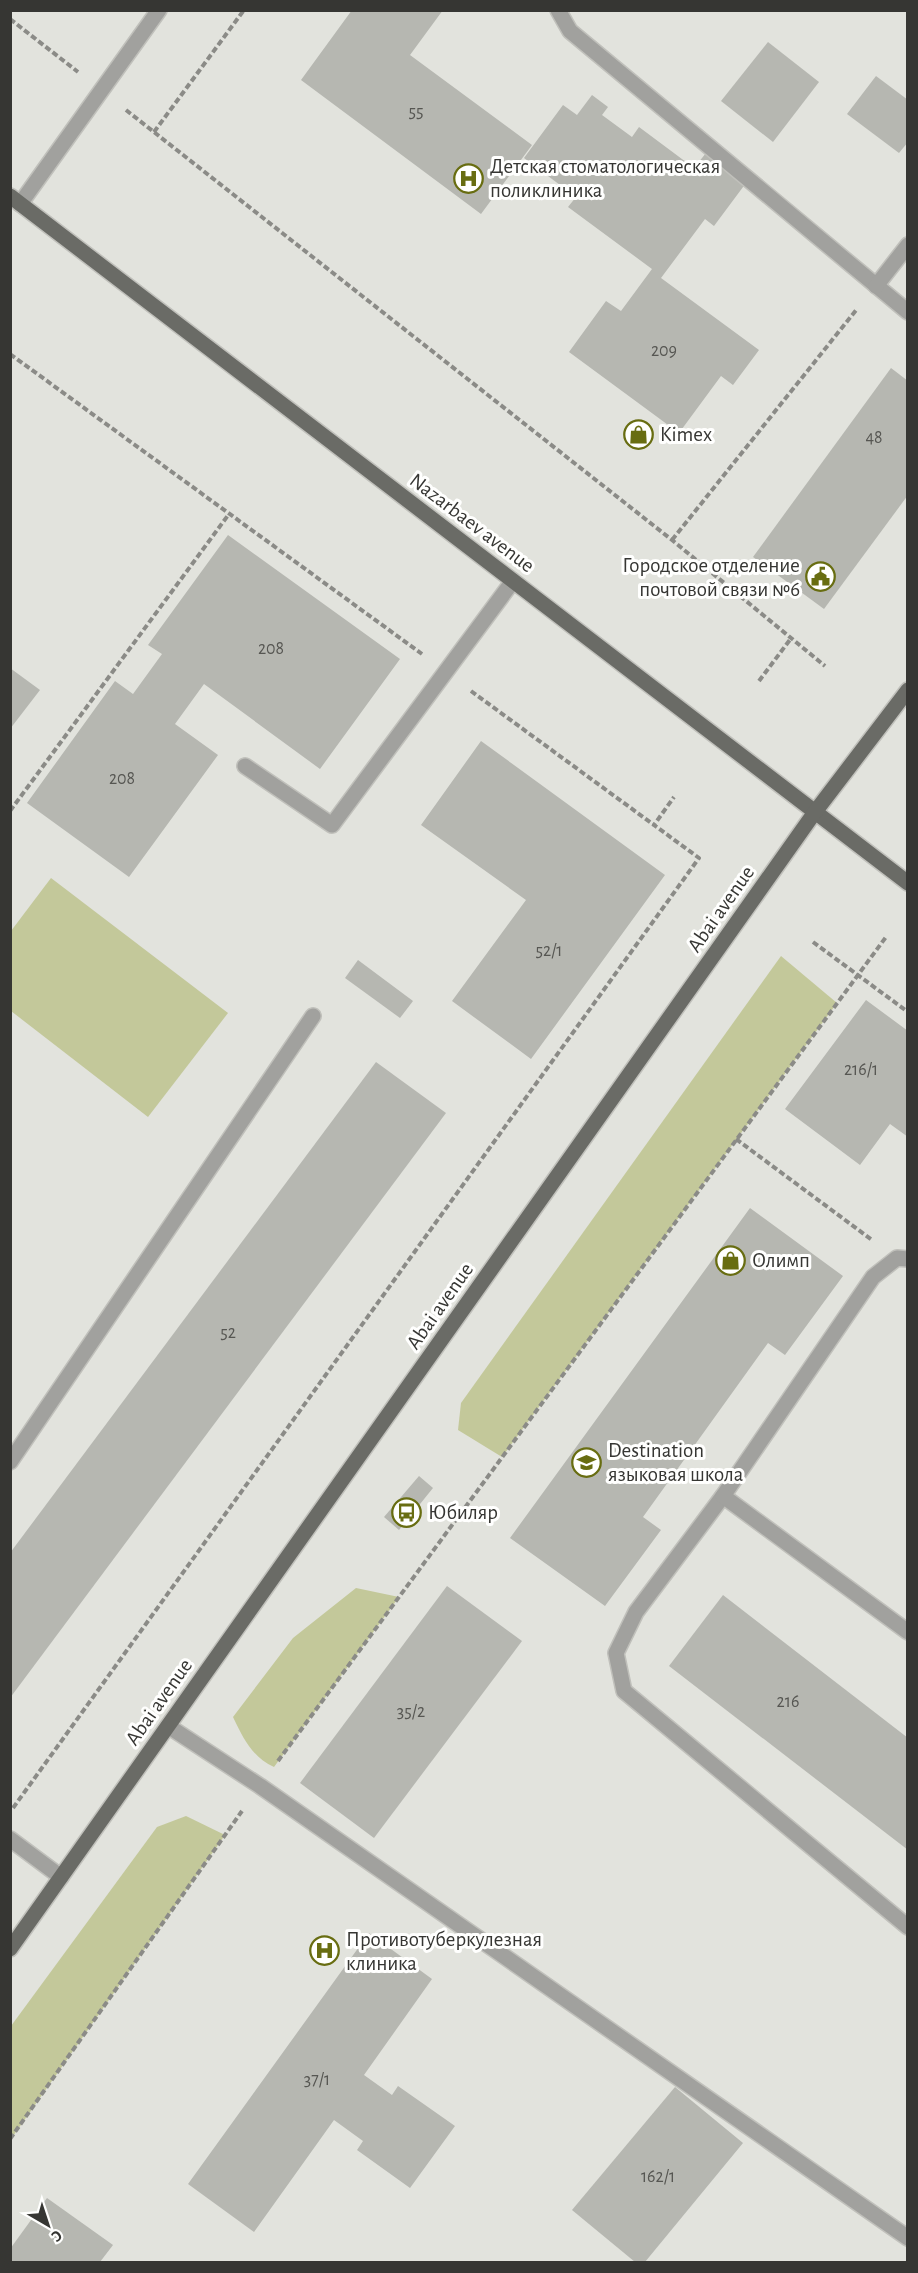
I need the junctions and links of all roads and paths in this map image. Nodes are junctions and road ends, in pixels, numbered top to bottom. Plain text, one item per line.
1 (159, 10) edge
2 (244, 10) edge
3 (558, 10) edge
4 (10, 19) edge
5 (101, 90) junction
6 (154, 132) junction
7 (15, 200) edge
8 (908, 245) edge
9 (876, 286) junction
10 (908, 312) edge
11 (10, 354) edge
12 (229, 514) junction
13 (672, 540) junction
14 (513, 581) junction
15 (792, 638) junction
16 (825, 666) dead end
17 (446, 672) junction
18 (759, 681) dead end
19 (908, 690) edge
20 (245, 766) dead end
21 (674, 796) dead end
22 (10, 811) edge
23 (815, 812) junction
24 (654, 825) junction
25 (908, 883) edge
26 (886, 936) dead end
27 (813, 942) dead end
28 (858, 975) junction
29 (908, 1012) edge
30 (313, 1016) dead end
31 (736, 1139) junction
32 (902, 1259) edge
33 (10, 1462) edge
34 (723, 1496) junction
35 (908, 1632) edge
36 (168, 1726) junction
37 (260, 1786) junction
38 (10, 1811) edge
39 (10, 1839) edge
40 (61, 1877) junction
41 (908, 1927) edge
42 (10, 1949) edge
43 (10, 2139) edge
44 (908, 2238) edge

1 - 5 street
2 - 6 path
3 - 9 street
4 - 5 path
5 - 6 path
5 - 7 street
6 - 13 path
7 - 14 main road, Nazarbaev avenue
8 - 9 street
9 - 10 street
9 - 13 path
11 - 12 path
12 - 17 path
12 - 22 path
13 - 15 path
14 - 17 street
14 - 23 main road, Nazarbaev avenue
15 - 16 path
15 - 18 path
17 - 20 street
17 - 24 path
19 - 23 main road, Abai avenue
21 - 24 path
23 - 25 main road, Nazarbaev avenue
23 - 36 main road, Abai avenue
24 - 38 path
26 - 28 path
27 - 28 path
28 - 29 path
28 - 31 path
30 - 33 street
31 - 32 path
31 - 37 path
32 - 34 street
34 - 35 street
34 - 41 street
36 - 37 street
36 - 40 main road, Abai avenue
37 - 43 path
37 - 44 street
39 - 40 street
40 - 42 main road, Abai avenue

